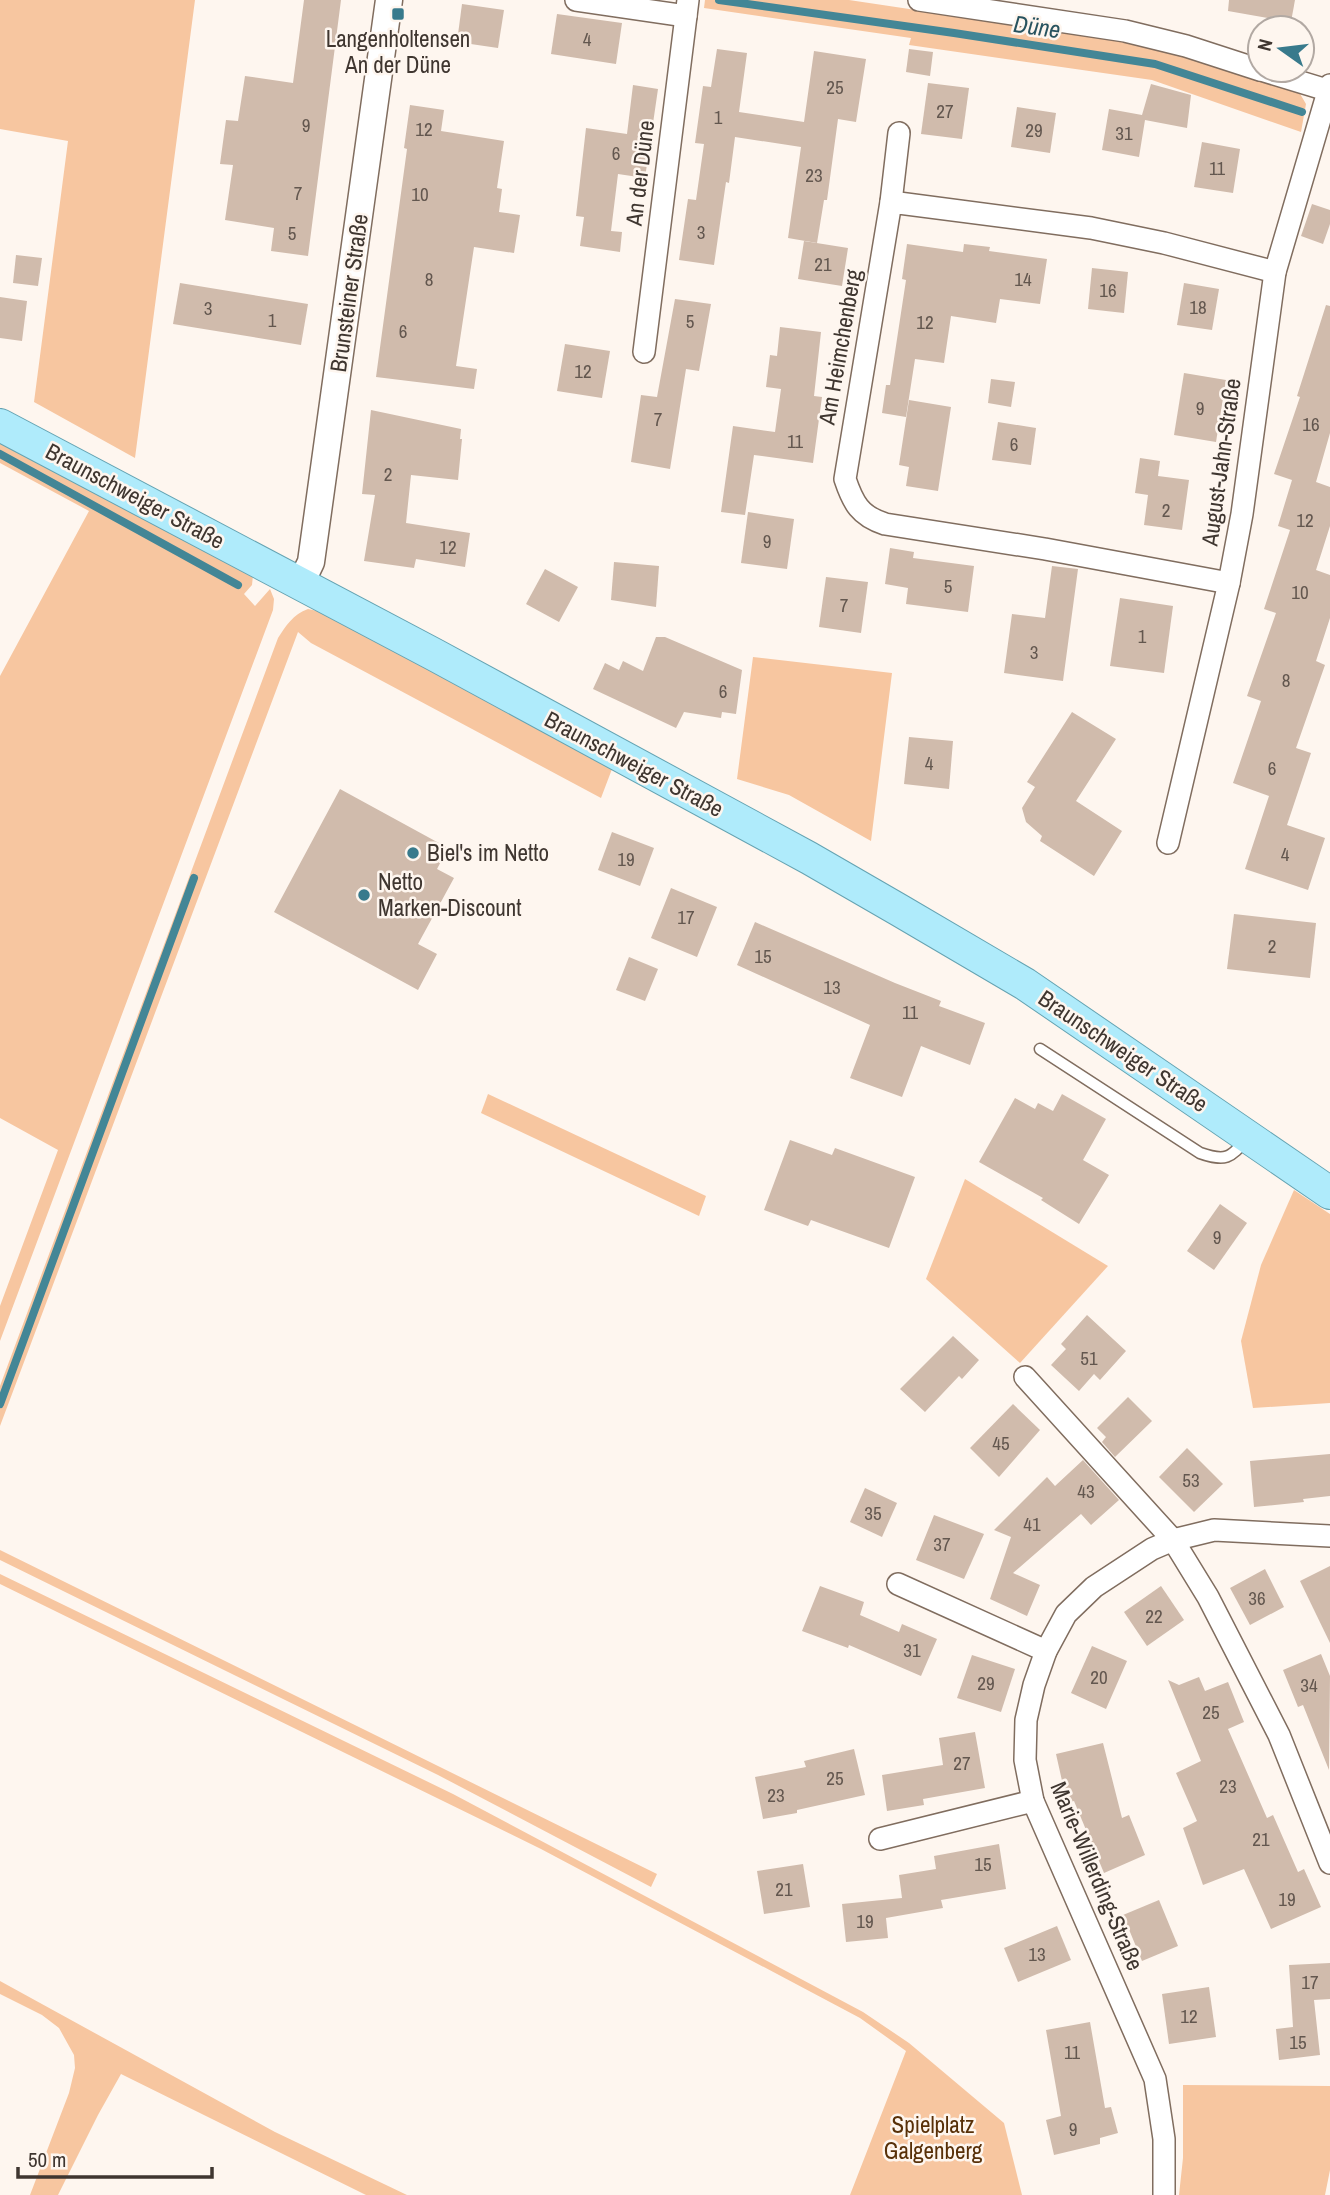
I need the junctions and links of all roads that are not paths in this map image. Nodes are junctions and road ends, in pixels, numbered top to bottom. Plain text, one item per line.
1 (389, 0) edge
2 (576, 0) edge
3 (919, 0) edge
4 (687, 8) edge
5 (1246, 65) edge
6 (1311, 84) edge
7 (1329, 89) edge
8 (899, 133) dead end
9 (891, 202) junction
10 (1275, 272) junction
11 (644, 352) dead end
12 (0, 425) edge
13 (301, 583) junction
14 (1229, 583) junction
15 (1168, 843) dead end
16 (1040, 1049) dead end
17 (1249, 1137) junction
18 (1330, 1192) edge
19 (1025, 1377) dead end
20 (1330, 1536) edge
21 (1173, 1541) junction
22 (898, 1584) dead end
23 (1046, 1651) junction
24 (1033, 1801) junction
25 (880, 1839) dead end
26 (1330, 1863) edge
27 (1164, 2195) edge

1 - 13 street, Brunsteiner Straße
2 - 4 street
3 - 5 street
4 - 11 street, An der Düne
6 - 7 street
7 - 10 street, August-Jahn-Straße
8 - 9 street, Am Heimchenberg
9 - 10 street
9 - 14 street, Am Heimchenberg
10 - 14 street, August-Jahn-Straße
12 - 13 main road, Braunschweiger Straße
13 - 17 main road, Braunschweiger Straße
14 - 15 street, August-Jahn-Straße
16 - 17 lane, Braunschweiger Straße
17 - 18 main road, Braunschweiger Straße
19 - 21 street
20 - 21 street, Marie-Willerding-Straße
21 - 23 street, Marie-Willerding-Straße
21 - 26 street
22 - 23 street
23 - 24 street, Marie-Willerding-Straße
24 - 25 street
24 - 27 street, Marie-Willerding-Straße

